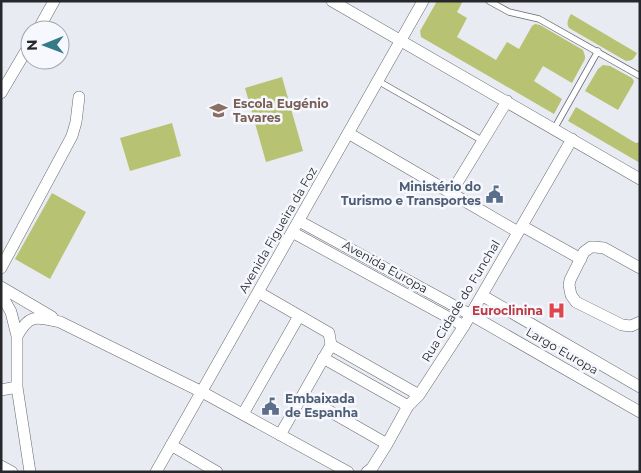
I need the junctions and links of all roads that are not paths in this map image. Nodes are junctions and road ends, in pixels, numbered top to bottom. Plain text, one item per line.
1 (54, 1) edge
2 (332, 1) edge
3 (423, 1) edge
4 (490, 1) edge
5 (44, 20) edge
6 (400, 40) junction
7 (598, 52) junction
8 (20, 61) edge
9 (640, 76) edge
10 (378, 82) junction
11 (1, 93) edge
12 (79, 97) dead end
13 (507, 101) junction
14 (554, 129) junction
15 (348, 133) junction
16 (572, 139) junction
17 (483, 141) junction
18 (640, 178) edge
19 (451, 194) junction
20 (299, 221) junction
21 (520, 229) junction
22 (292, 232) junction
23 (581, 259) junction
24 (1, 268) edge
25 (640, 268) edge
26 (1, 287) edge
27 (258, 292) junction
28 (1, 294) edge
29 (482, 296) junction
30 (471, 315) junction
31 (299, 316) junction
32 (60, 322) junction
33 (638, 324) edge
34 (464, 326) junction
35 (17, 336) junction
36 (331, 345) junction
37 (323, 358) junction
38 (640, 387) edge
39 (17, 388) junction
40 (1, 390) edge
41 (202, 392) junction
42 (418, 394) junction
43 (303, 396) junction
44 (408, 406) junction
45 (640, 412) edge
46 (243, 414) junction
47 (280, 435) junction
48 (387, 444) junction
49 (172, 445) junction
50 (1, 466) edge
51 (12, 472) edge
52 (30, 472) edge
53 (156, 472) edge
54 (217, 472) edge
55 (348, 472) edge
56 (367, 472) edge

1 - 5 street
2 - 6 street
3 - 6 street, Avenida Figueira da Foz
4 - 7 lane
6 - 10 street, Avenida Figueira da Foz
6 - 13 street
7 - 9 lane
7 - 14 lane
8 - 11 street
10 - 15 street, Avenida Figueira da Foz
10 - 17 lane
12 - 24 street
13 - 14 street
13 - 17 street
14 - 16 street
15 - 19 street
15 - 20 street, Avenida Figueira da Foz
16 - 18 street
16 - 21 street, Rua Cidade do Funchal
17 - 19 street
19 - 21 street
20 - 22 street, Avenida Figueira da Foz
20 - 30 street, Avenida Europa
21 - 23 street
21 - 29 street, Rua Cidade do Funchal
22 - 27 street, Avenida Figueira da Foz
22 - 34 street, Avenida Europa
23 - 25 street
23 - 33 street
26 - 32 street
27 - 31 street
27 - 41 street, Avenida Figueira da Foz
28 - 35 street
29 - 30 street, Rua Cidade do Funchal
29 - 38 street, Largo Europa
30 - 34 street, Rua Cidade do Funchal
30 - 45 street, Largo Europa
31 - 36 street
31 - 46 street
32 - 35 street
32 - 41 street
34 - 42 street, Rua Cidade do Funchal
35 - 39 street
36 - 37 street
36 - 42 street
37 - 43 street
37 - 44 street
39 - 40 street
39 - 52 street
41 - 46 street
41 - 49 street, Avenida Figueira da Foz
42 - 44 street, Rua Cidade do Funchal
43 - 47 street
43 - 48 street
44 - 48 street, Rua Cidade do Funchal
46 - 47 street
47 - 55 street
48 - 56 street, Rua Cidade do Funchal
49 - 53 street, Avenida Figueira da Foz
49 - 54 street
50 - 51 street

